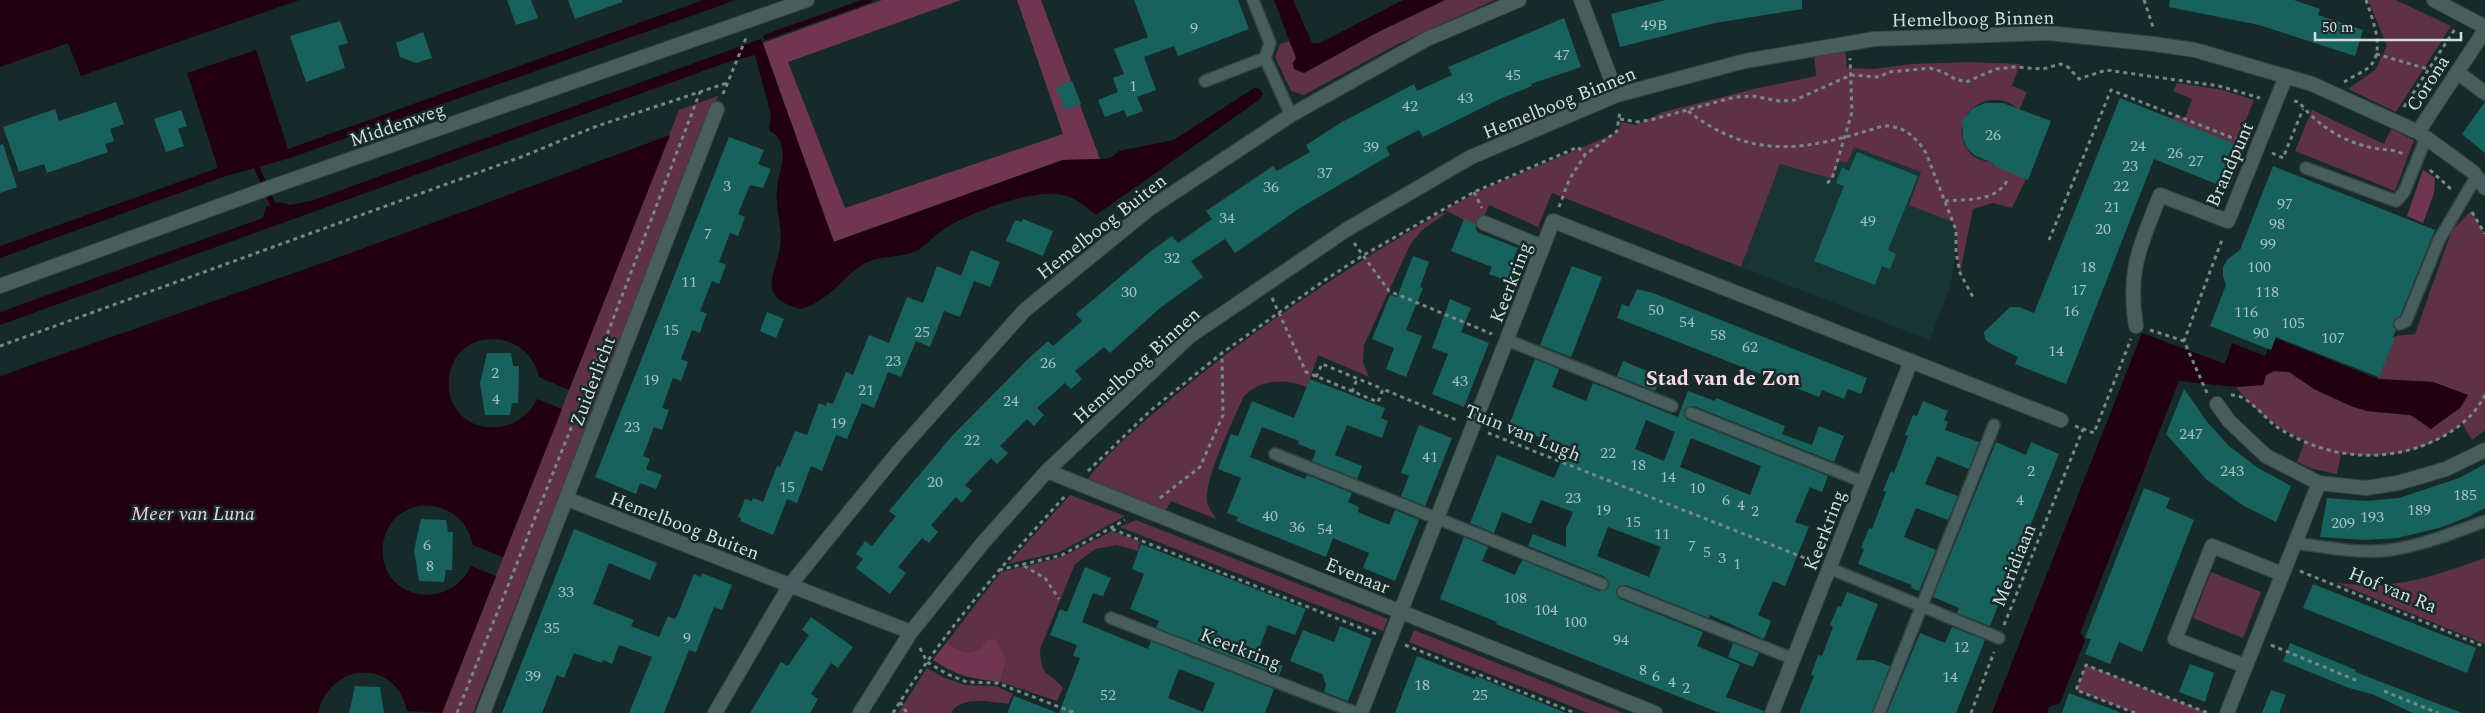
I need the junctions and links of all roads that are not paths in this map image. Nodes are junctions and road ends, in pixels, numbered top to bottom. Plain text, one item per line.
1 (807, 0) edge
2 (1253, 0) edge
3 (1519, 0) edge
4 (1581, 0) edge
5 (2434, 0) edge
6 (2485, 28) edge
7 (1266, 58) junction
8 (2457, 72) junction
9 (2286, 76) junction
10 (1205, 81) dead end
11 (2485, 93) edge
12 (1616, 95) junction
13 (717, 109) road end
14 (1291, 115) junction
15 (2422, 135) junction
16 (2306, 168) dead end
17 (2476, 177) junction
18 (2485, 188) edge
19 (1484, 224) dead end
20 (1543, 247) junction
21 (0, 286) edge
22 (2400, 324) dead end
23 (2136, 326) road end
24 (1507, 340) junction
25 (1911, 361) junction
26 (2217, 404) road end
27 (1672, 406) dead end
28 (1690, 413) dead end
29 (2061, 420) dead end
30 (1994, 425) dead end
31 (2485, 450) edge
32 (1275, 454) dead end
33 (1047, 471) junction
34 (1863, 482) junction
35 (2319, 483) junction
36 (567, 499) junction
37 (1437, 518) junction
38 (2485, 521) edge
39 (2295, 542) junction
40 (1829, 568) junction
41 (2284, 570) junction
42 (1602, 584) dead end
43 (790, 586) junction
44 (1623, 592) dead end
45 (1922, 605) junction
46 (1400, 612) junction
47 (1111, 618) dead end
48 (911, 632) junction
49 (1999, 638) road end
50 (1794, 659) junction
51 (2246, 666) junction
52 (483, 713) edge
53 (715, 713) edge
54 (860, 713) edge
55 (1357, 713) edge
56 (1361, 713) edge
57 (1655, 713) edge
58 (1772, 713) edge
59 (1879, 713) edge
60 (2227, 713) edge

1 - 21 street, Middenweg
2 - 7 lane
3 - 14 street, Hemelboog Buiten
4 - 12 street
5 - 6 street
6 - 8 street, Corona
7 - 10 lane
7 - 14 lane
8 - 11 street
8 - 15 street, Corona
9 - 12 street, Hemelboog Binnen
9 - 15 street, Hemelboog Binnen
9 - 23 street, Brandpunt
12 - 33 street, Hemelboog Binnen
13 - 36 street, Zuiderlicht
14 - 43 street, Hemelboog Buiten
15 - 16 lane
15 - 17 street, Hemelboog Binnen
17 - 18 street, Hemelboog Binnen
17 - 22 lane
19 - 20 street
20 - 24 street, Keerkring
20 - 25 street, Keerkring
24 - 27 lane
24 - 37 street, Keerkring
25 - 29 street
25 - 34 street, Keerkring
26 - 35 street
28 - 34 lane
30 - 45 lane
31 - 35 street
32 - 37 lane
33 - 46 street, Evenaar
33 - 48 street, Hemelboog Binnen
34 - 40 street, Keerkring
35 - 39 street
36 - 43 street, Hemelboog Buiten
36 - 52 street, Zuiderlicht
37 - 42 lane
37 - 46 street, Keerkring
38 - 39 lane
39 - 41 street
40 - 45 lane
40 - 50 street, Keerkring
41 - 51 street
41 - 51 street
43 - 48 street, Hemelboog Buiten
43 - 53 street, Hemelboog Buiten
44 - 50 lane
45 - 49 lane
45 - 59 lane
46 - 56 street, Keerkring
46 - 57 street, Evenaar
47 - 55 lane, Keerkring
48 - 54 street, Hemelboog Binnen
50 - 58 street, Keerkring
51 - 60 street

